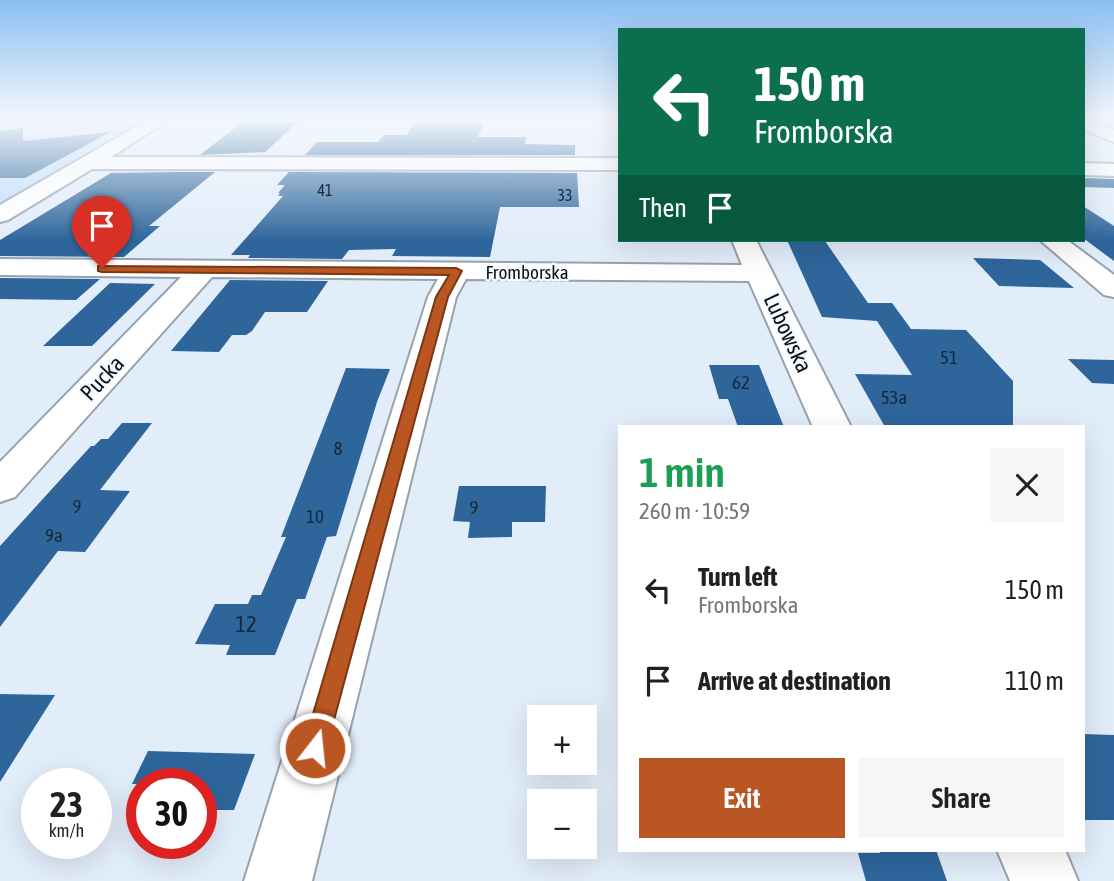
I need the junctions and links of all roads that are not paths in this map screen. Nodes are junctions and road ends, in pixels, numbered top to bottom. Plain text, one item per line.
1 (94, 158) edge
2 (86, 163) junction
3 (618, 164) edge
4 (1085, 169) edge
5 (1114, 170) edge
6 (1, 214) edge
7 (745, 242) edge
8 (1055, 242) edge
9 (0, 267) edge
10 (204, 269) junction
11 (456, 271) junction
12 (760, 272) junction
13 (1114, 289) edge
14 (831, 425) edge
15 (0, 487) edge
16 (1031, 852) edge
17 (278, 881) edge
18 (1044, 881) edge

1 - 2 street
2 - 3 street
2 - 6 street
4 - 5 street
7 - 12 street, Lubowska
8 - 13 street
9 - 10 street, Fromborska
10 - 11 street, Fromborska
10 - 15 street, Pucka
11 - 12 street, Fromborska
11 - 17 street
12 - 14 street, Lubowska
16 - 18 street

